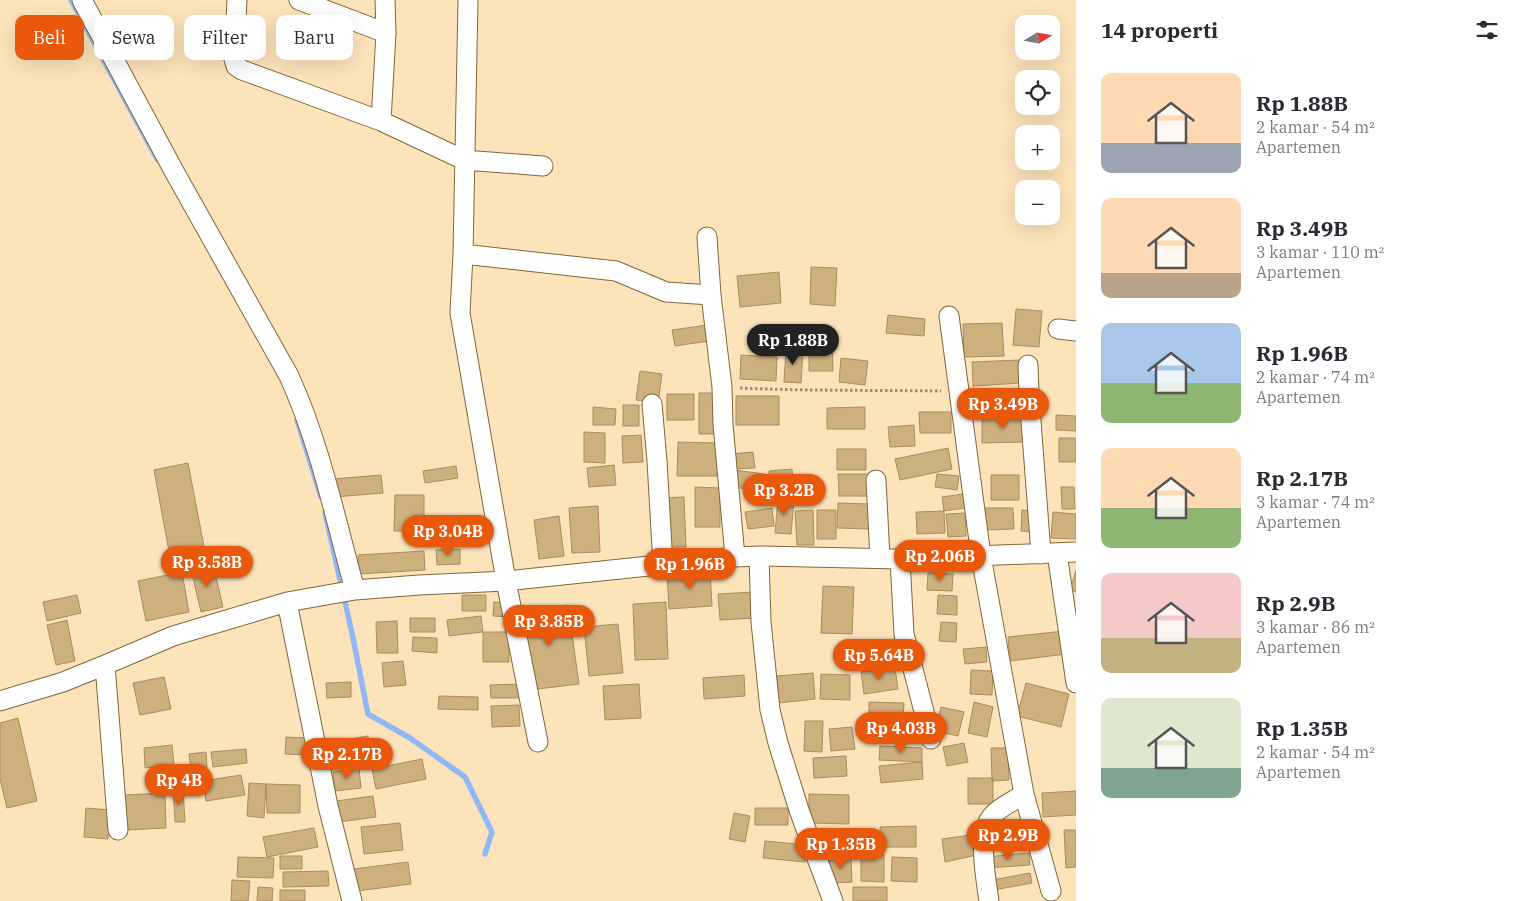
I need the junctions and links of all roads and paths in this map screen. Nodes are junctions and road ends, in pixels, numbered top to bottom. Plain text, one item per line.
1 (82, 0) edge
2 (237, 0) edge
3 (300, 0) edge
4 (385, 0) edge
5 (468, 0) edge
6 (386, 33) junction
7 (380, 122) junction
8 (464, 160) junction
9 (543, 166) dead end
10 (707, 237) dead end
11 (463, 254) junction
12 (711, 294) junction
13 (949, 316) dead end
14 (1028, 365) dead end
15 (722, 387) junction
16 (959, 392) junction
17 (1029, 394) junction
18 (652, 404) dead end
19 (876, 480) dead end
20 (1058, 553) edge
21 (759, 556) junction
22 (981, 556) junction
23 (735, 557) junction
24 (880, 558) junction
25 (900, 559) junction
26 (663, 565) junction
27 (506, 581) junction
28 (352, 590) junction
29 (287, 602) junction
30 (105, 665) junction
31 (1076, 683) edge
32 (0, 701) edge
33 (931, 739) dead end
34 (538, 742) dead end
35 (1024, 794) junction
36 (118, 830) dead end
37 (1051, 891) dead end
38 (352, 901) edge
39 (833, 901) edge
40 (989, 901) edge

1 - 28 street
2 - 7 street
3 - 6 street
4 - 6 street
5 - 8 street
6 - 7 street
7 - 8 street
8 - 9 street
8 - 11 street
10 - 12 street
11 - 12 street
11 - 27 street
12 - 15 street
13 - 16 street
14 - 17 street
15 - 16 path
15 - 23 street
16 - 17 path
16 - 22 street
17 - 20 street
18 - 26 street
19 - 24 street
20 - 22 street
20 - 31 street
21 - 23 street
21 - 24 street
21 - 39 street
22 - 25 street
22 - 35 street
23 - 26 street
24 - 25 street
25 - 33 street
26 - 27 street
27 - 28 street
27 - 34 street
28 - 29 street
29 - 30 street
29 - 38 street
30 - 32 street
30 - 36 street
35 - 37 street
35 - 40 street

